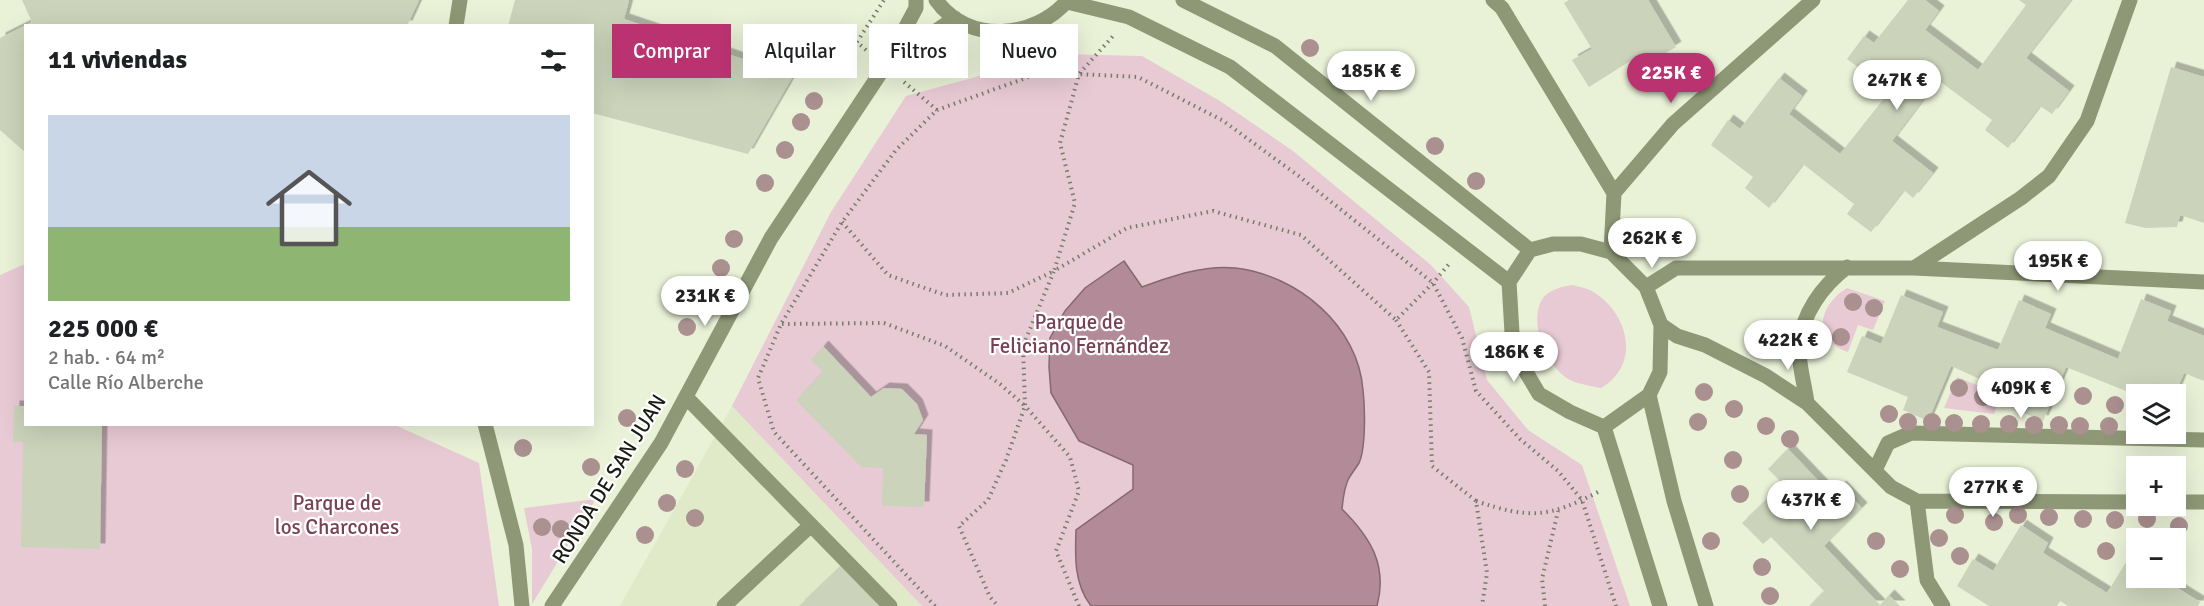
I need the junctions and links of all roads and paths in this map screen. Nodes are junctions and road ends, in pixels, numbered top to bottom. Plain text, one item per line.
1 (460, 0) edge
2 (916, 0) edge
3 (936, 0) edge
4 (1183, 0) edge
5 (1493, 0) edge
6 (1813, 0) edge
7 (2130, 0) edge
8 (1068, 1) edge
9 (955, 18) junction
10 (456, 24) edge
11 (907, 24) edge
12 (946, 24) edge
13 (1079, 74) junction
14 (877, 78) edge
15 (1614, 193) junction
16 (842, 222) junction
17 (1461, 247) junction
18 (1530, 250) junction
19 (1611, 252) junction
20 (1846, 267) junction
21 (1914, 268) junction
22 (1054, 272) junction
23 (1509, 282) junction
24 (2204, 282) edge
25 (1433, 284) junction
26 (1646, 287) junction
27 (1396, 320) junction
28 (781, 324) junction
29 (1661, 326) junction
30 (1649, 395) junction
31 (686, 397) junction
32 (1807, 403) junction
33 (1025, 406) junction
34 (486, 426) edge
35 (1604, 428) junction
36 (2204, 440) edge
37 (1875, 470) junction
38 (1598, 492) dead end
39 (1582, 500) junction
40 (1476, 501) junction
41 (1917, 501) junction
42 (2126, 502) edge
43 (2186, 502) edge
44 (2204, 502) edge
45 (1558, 511) junction
46 (811, 525) junction
47 (522, 606) edge
48 (552, 606) edge
49 (724, 606) edge
50 (890, 606) edge
51 (934, 606) edge
52 (998, 606) edge
53 (1079, 606) edge
54 (1482, 606) edge
55 (1545, 606) edge
56 (1616, 606) edge
57 (1660, 606) edge
58 (1706, 606) edge
59 (1943, 606) edge

1 - 10 street
2 - 11 street, RONDA DE SAN JUAN
3 - 9 street
4 - 18 street
5 - 15 street
6 - 15 street
7 - 21 street
8 - 9 street
8 - 17 street
9 - 12 street, RONDA DE SAN JUAN
13 - 16 path
13 - 22 path
13 - 25 path
14 - 31 street, RONDA DE SAN JUAN
15 - 19 street
16 - 22 path
16 - 28 path
17 - 23 street
17 - 25 path
18 - 19 street
18 - 23 street
19 - 26 street
20 - 21 street
20 - 26 street
20 - 32 street
21 - 24 street
22 - 27 path
22 - 33 path
23 - 35 street
25 - 27 path
25 - 39 path
26 - 29 street
27 - 40 path
28 - 33 path
28 - 51 path
29 - 30 street
29 - 32 street
30 - 35 street
30 - 58 street
31 - 46 street
31 - 48 street, RONDA DE SAN JUAN
32 - 37 street
33 - 52 path
33 - 53 path
34 - 47 street
35 - 57 street
36 - 37 street
37 - 41 street
38 - 39 path
39 - 45 path
39 - 56 path
40 - 45 path
40 - 54 path
41 - 42 street
41 - 59 street
43 - 44 street
45 - 55 path
46 - 49 street
46 - 50 street

